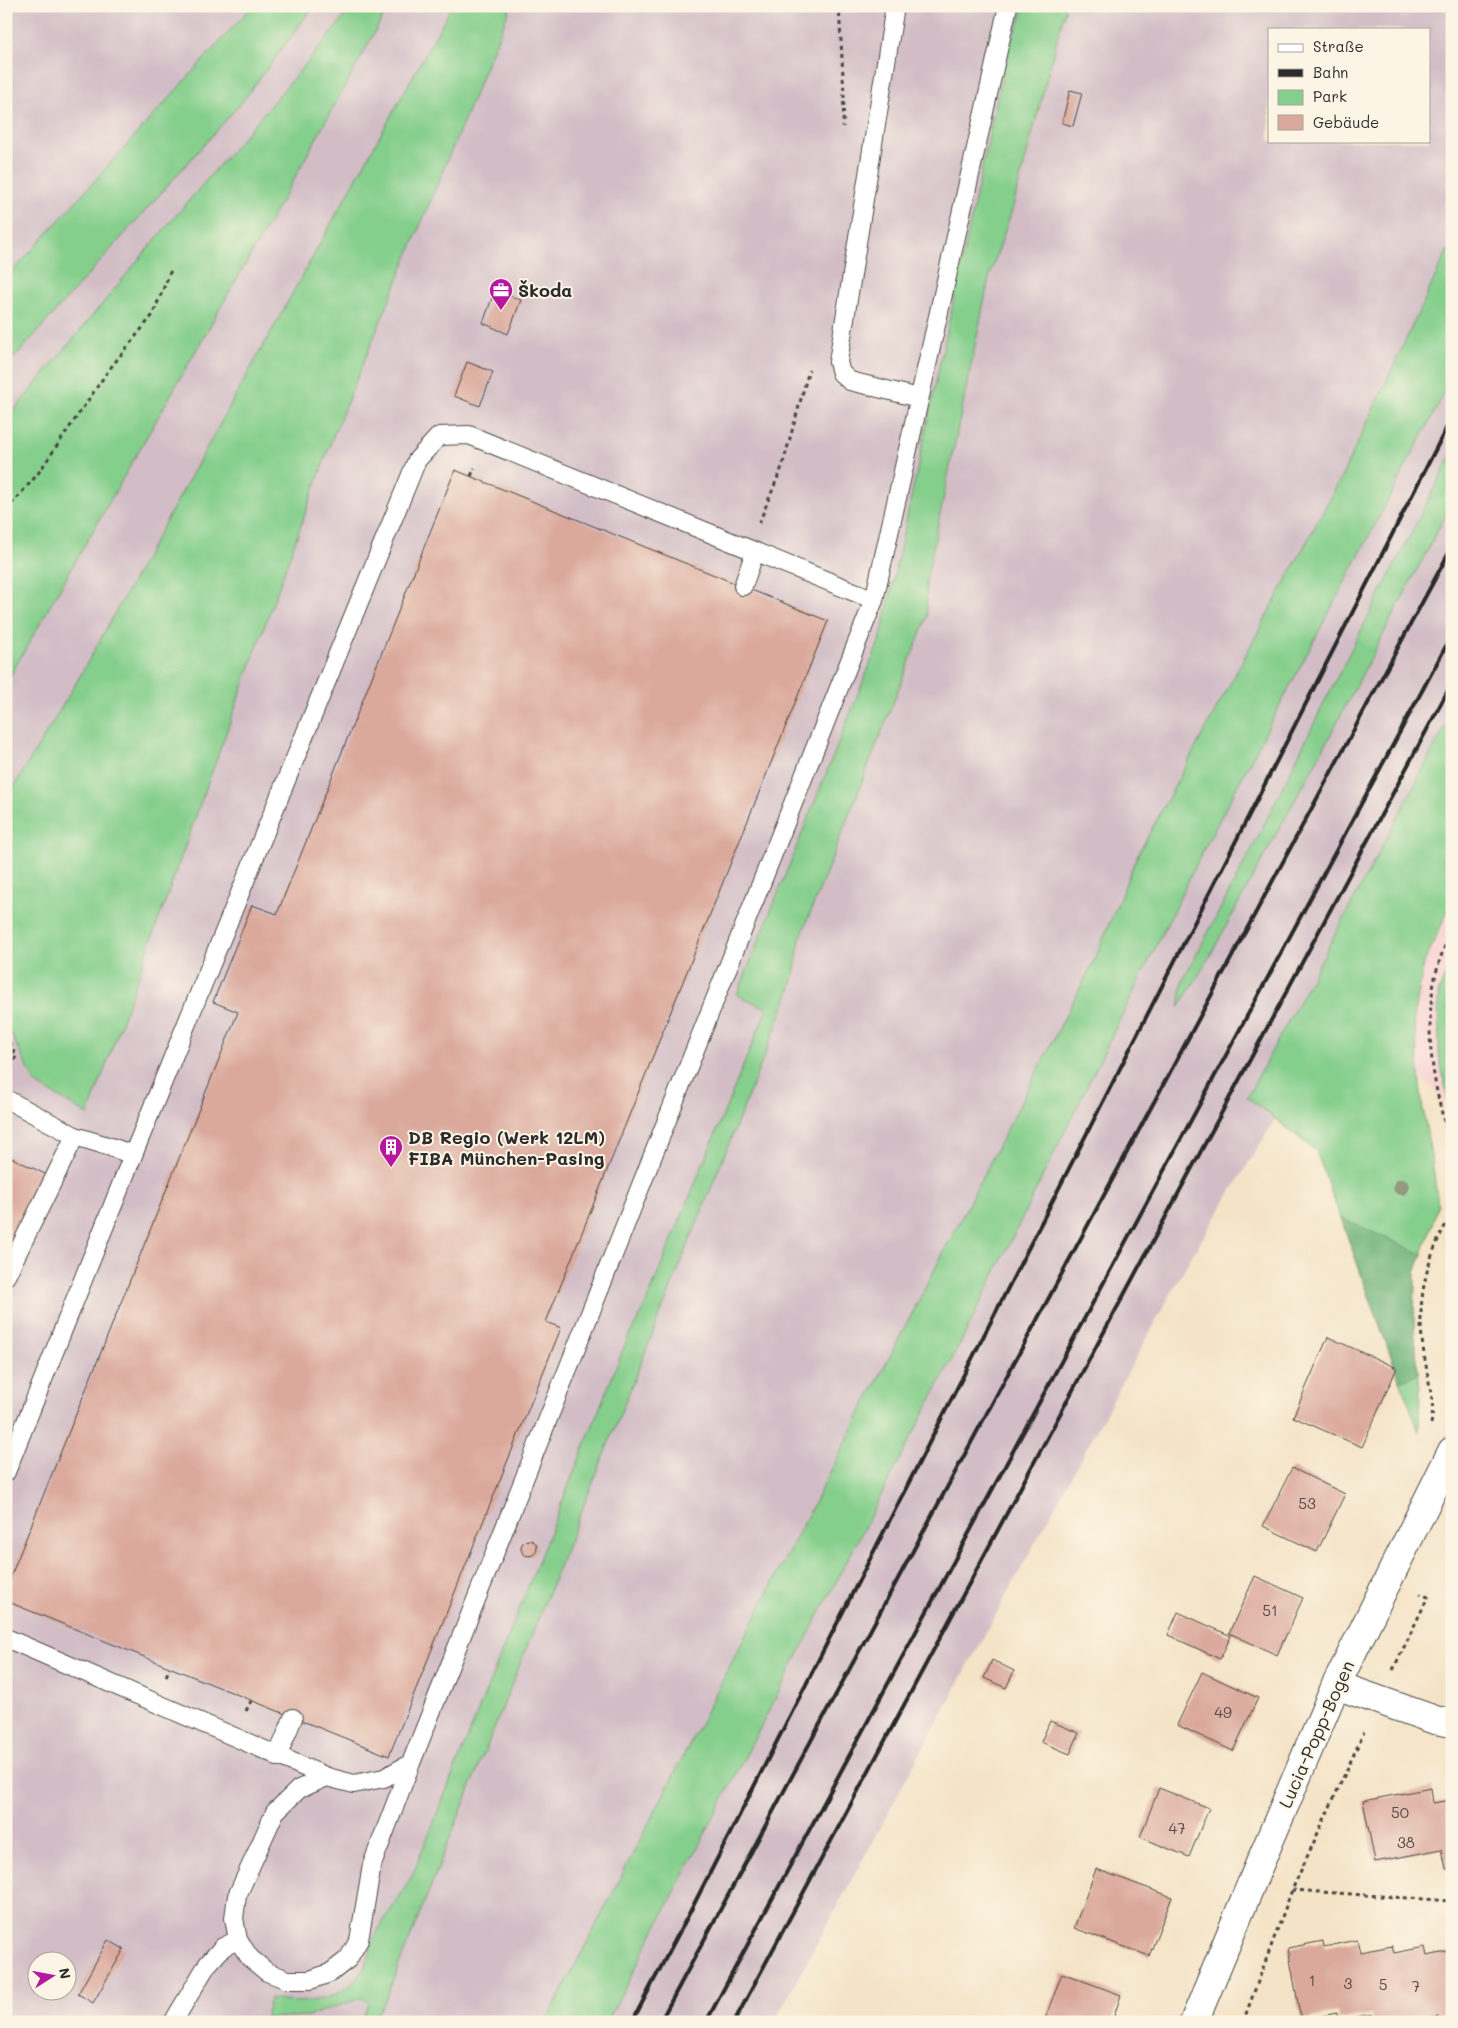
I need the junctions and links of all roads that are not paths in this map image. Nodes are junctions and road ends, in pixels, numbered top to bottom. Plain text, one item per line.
1 (895, 6) edge
2 (1008, 6) edge
3 (919, 398) junction
4 (752, 551) junction
5 (743, 586) dead end
6 (874, 600) junction
7 (6, 1099) edge
8 (75, 1136) junction
9 (133, 1155) junction
10 (6, 1276) edge
11 (1452, 1452) edge
12 (6, 1472) edge
13 (6, 1638) edge
14 (1336, 1685) junction
15 (293, 1718) dead end
16 (1452, 1723) edge
17 (277, 1757) junction
18 (411, 1763) junction
19 (327, 1777) junction
20 (238, 1940) junction
21 (174, 2022) edge
22 (1194, 2022) edge

1 - 3 lane
2 - 3 lane
3 - 6 lane
4 - 5 lane
4 - 6 lane
4 - 9 lane
6 - 18 lane
7 - 8 lane
8 - 9 lane
8 - 10 lane
9 - 12 lane
11 - 14 street, Lucia-Popp-Bogen
13 - 17 lane
14 - 16 street
14 - 22 street, Lucia-Popp-Bogen
15 - 17 lane
17 - 19 lane
18 - 19 lane
18 - 20 lane
19 - 20 lane
20 - 21 lane

